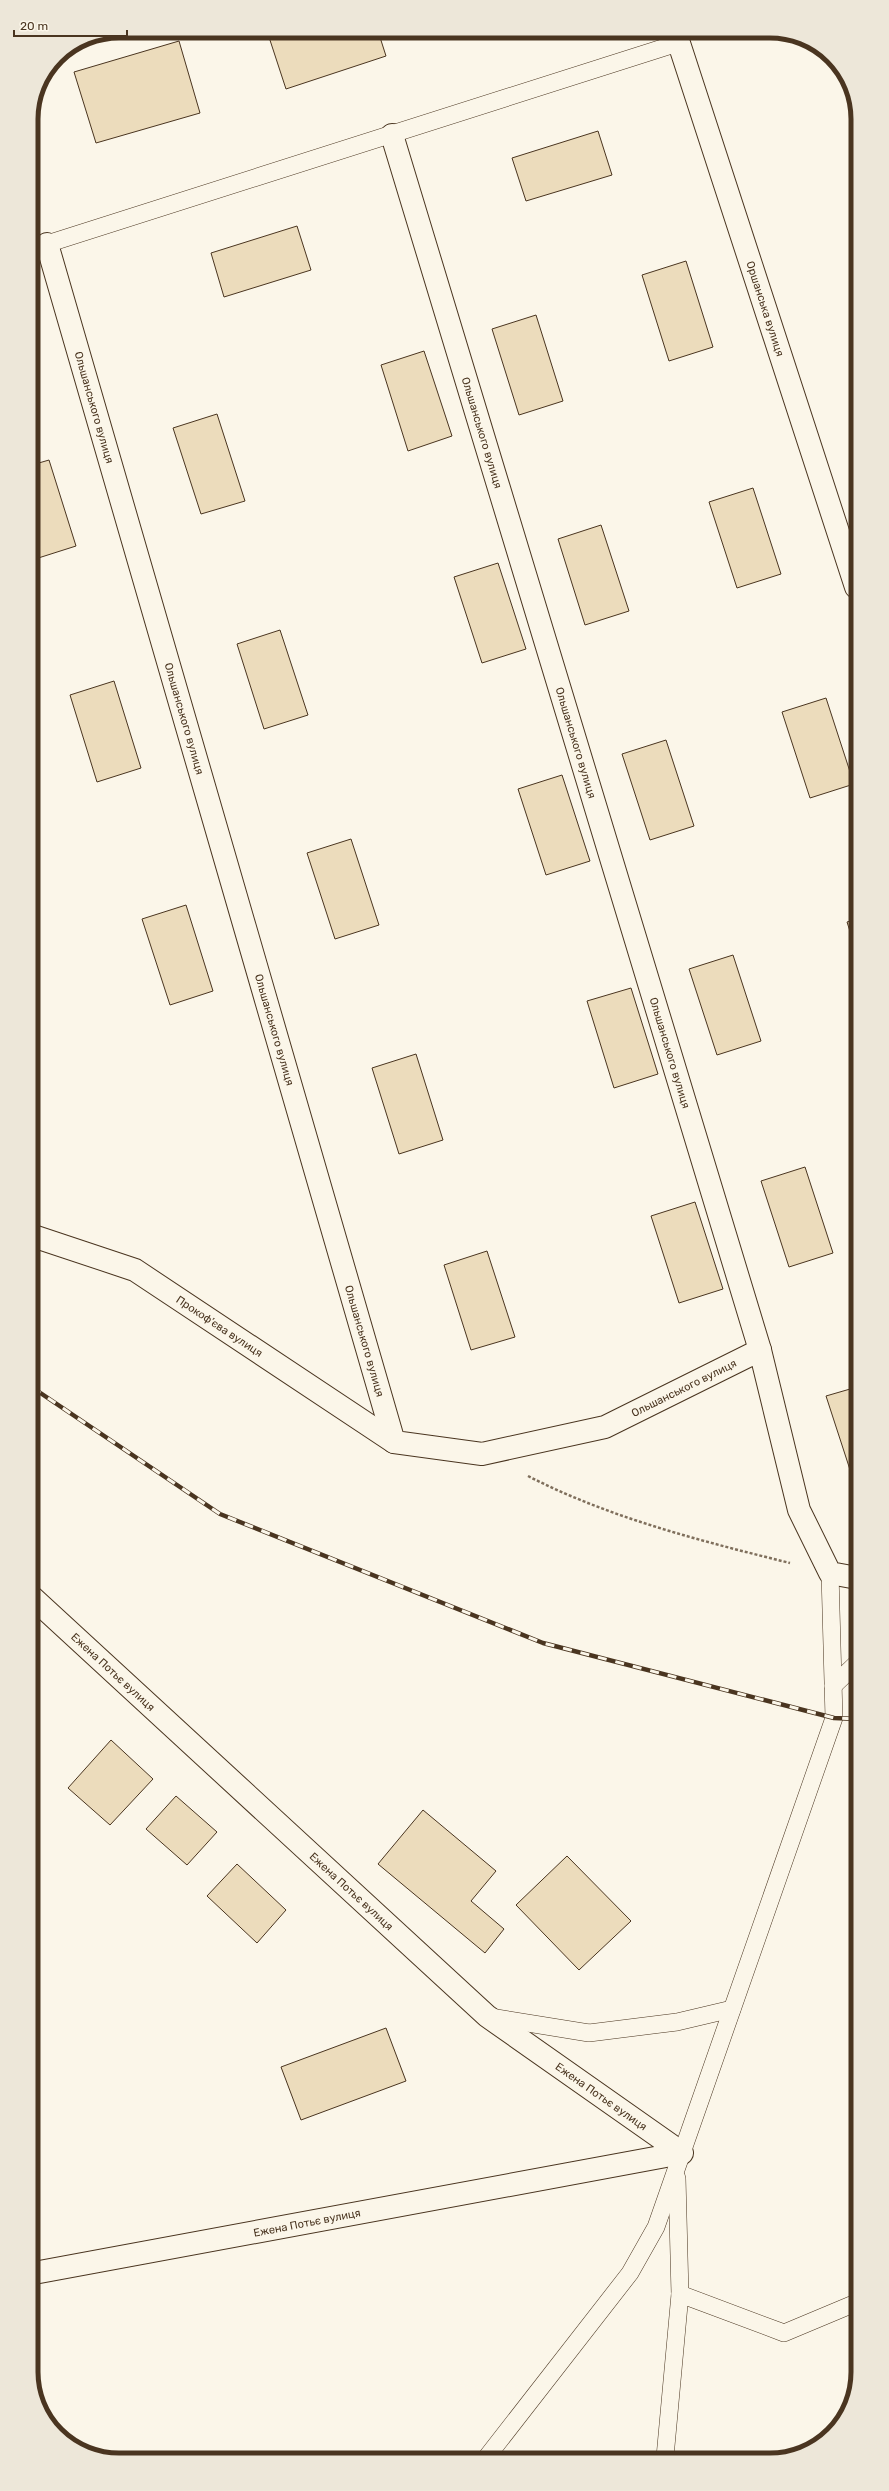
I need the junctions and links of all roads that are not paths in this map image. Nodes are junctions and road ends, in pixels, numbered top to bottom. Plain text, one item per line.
1 (673, 38) edge
2 (676, 38) edge
3 (392, 135) junction
4 (39, 247) edge
5 (851, 567) edge
6 (38, 1238) edge
7 (760, 1350) junction
8 (394, 1442) junction
9 (830, 1573) junction
10 (851, 1577) edge
11 (38, 1603) edge
12 (851, 1669) edge
13 (833, 1686) junction
14 (732, 2009) junction
15 (488, 2016) junction
16 (680, 2160) junction
17 (38, 2272) edge
18 (680, 2294) junction
19 (851, 2305) edge
20 (490, 2453) edge
21 (665, 2453) edge

1 - 3 lane
2 - 5 street, Оршанська вулиця
3 - 4 lane
3 - 7 street, Ольшанського вулиця
4 - 8 street, Ольшанського вулиця
6 - 8 street, Прокоф’єва вулиця
7 - 8 street, Ольшанського вулиця
7 - 9 street, Ольшанського вулиця
9 - 10 street
9 - 13 lane
11 - 15 street, Ежена Потьє вулиця
12 - 13 lane
13 - 14 lane
14 - 15 lane
14 - 16 lane
15 - 16 street, Ежена Потьє вулиця
16 - 17 street, Ежена Потьє вулиця
16 - 18 lane
16 - 20 lane
18 - 19 lane
18 - 21 lane

